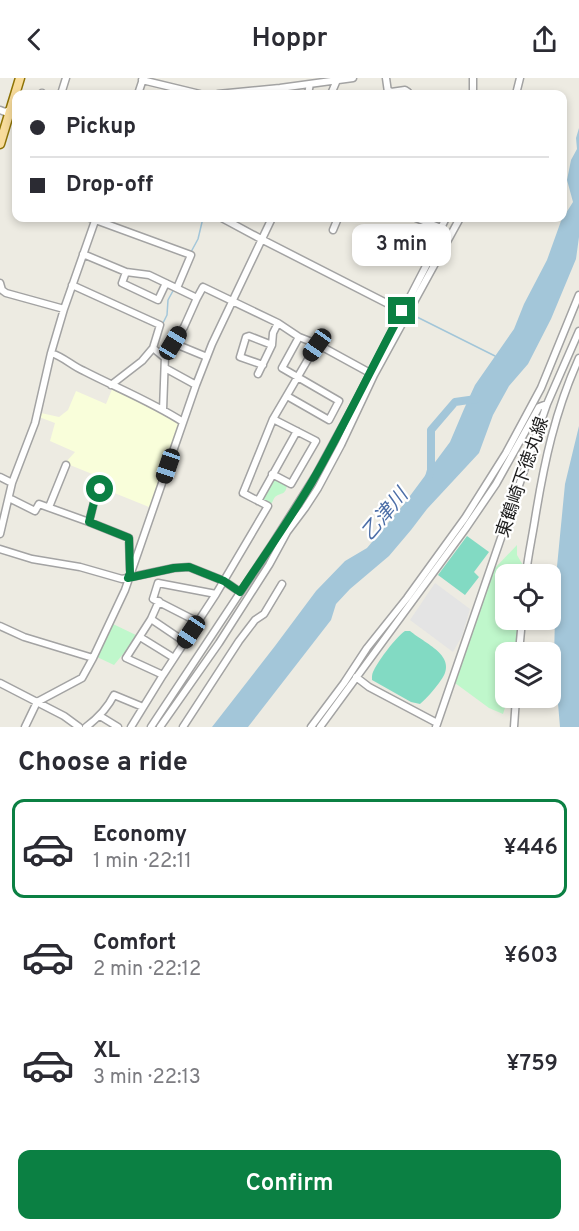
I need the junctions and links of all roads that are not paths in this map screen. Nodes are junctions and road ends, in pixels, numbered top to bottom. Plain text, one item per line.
1 (353, 78) edge
2 (143, 79) edge
3 (338, 80) junction
4 (310, 84) junction
5 (185, 90) edge
6 (284, 90) edge
7 (309, 90) edge
8 (333, 90) edge
9 (12, 113) edge
10 (0, 144) edge
11 (92, 222) edge
12 (103, 222) edge
13 (229, 222) edge
14 (270, 222) edge
15 (337, 222) edge
16 (426, 222) edge
17 (444, 222) edge
18 (458, 222) edge
19 (441, 228) junction
20 (333, 230) dead end
21 (261, 239) junction
22 (441, 252) junction
23 (83, 254) junction
24 (426, 266) junction
25 (126, 272) junction
26 (0, 283) edge
27 (166, 283) junction
28 (72, 285) junction
29 (177, 288) junction
30 (579, 294) edge
31 (197, 298) junction
32 (232, 301) junction
33 (64, 309) junction
34 (402, 311) junction
35 (278, 323) junction
36 (579, 331) edge
37 (299, 336) junction
38 (173, 343) junction
39 (272, 345) junction
40 (317, 345) junction
41 (153, 348) junction
42 (51, 353) junction
43 (207, 357) junction
44 (165, 358) junction
45 (579, 358) edge
46 (263, 365) junction
47 (165, 368) junction
48 (369, 373) junction
49 (258, 374) dead end
50 (298, 376) junction
51 (111, 385) junction
52 (196, 385) junction
53 (287, 396) junction
54 (547, 404) junction
55 (163, 410) junction
56 (273, 418) junction
57 (183, 422) junction
58 (297, 431) junction
59 (66, 465) dead end
60 (272, 474) junction
61 (0, 477) edge
62 (12, 483) junction
63 (100, 489) dead end
64 (9, 498) junction
65 (258, 501) junction
66 (49, 507) junction
67 (89, 522) junction
68 (0, 534) edge
69 (0, 549) edge
70 (527, 564) edge
71 (129, 576) junction
72 (224, 581) junction
73 (282, 584) dead end
74 (240, 592) junction
75 (216, 594) junction
76 (159, 601) junction
77 (151, 619) junction
78 (198, 622) junction
79 (0, 626) edge
80 (140, 637) junction
81 (185, 642) junction
82 (93, 658) junction
83 (174, 658) junction
84 (163, 675) junction
85 (356, 677) junction
86 (0, 683) edge
87 (37, 702) junction
88 (142, 707) junction
89 (515, 708) edge
90 (100, 716) junction
91 (436, 725) edge
92 (25, 727) edge
93 (79, 727) edge
94 (86, 727) edge
95 (118, 727) edge
96 (131, 727) edge
97 (152, 727) edge
98 (160, 727) edge
99 (183, 727) edge
100 (311, 727) edge
101 (320, 727) edge
102 (514, 727) edge

1 - 3 street
2 - 5 street
3 - 4 street
3 - 8 street
4 - 6 street
4 - 7 street
9 - 10 main road
11 - 23 street
12 - 29 street
13 - 21 street
14 - 21 street
15 - 20 street
16 - 19 street
17 - 19 street
18 - 22 street
19 - 24 street
21 - 32 street
21 - 34 street
22 - 24 street
22 - 98 street
23 - 25 street
23 - 28 street
24 - 34 street
25 - 27 street
25 - 27 street
26 - 33 street
27 - 29 street
28 - 33 street
28 - 41 street
29 - 31 street
30 - 100 street
31 - 32 street
31 - 38 street
32 - 35 street
32 - 43 street
33 - 42 street
34 - 48 street
35 - 37 street
35 - 39 street
36 - 54 street, 東鶴崎下徳丸線
37 - 40 street
37 - 50 street
38 - 43 street
38 - 44 street
39 - 46 street
39 - 46 street
40 - 48 street
40 - 50 street
41 - 44 street
41 - 51 street
42 - 51 street
42 - 62 street
43 - 52 street
44 - 47 street
45 - 70 street
46 - 49 street
47 - 52 street
47 - 55 street
48 - 74 street
50 - 53 street
50 - 53 street
51 - 55 street
52 - 57 street
53 - 56 street
54 - 85 street
54 - 91 street, 東鶴崎下徳丸線
55 - 57 street
56 - 58 street
56 - 65 street
57 - 71 street
58 - 60 street
58 - 60 street
59 - 66 street
60 - 65 street
61 - 62 street
62 - 64 street
63 - 67 street
64 - 66 street
64 - 68 street
65 - 72 street
66 - 67 street
67 - 71 street
69 - 71 street
71 - 72 street
71 - 82 street
72 - 74 street
72 - 75 street
73 - 99 street
74 - 97 street
75 - 76 street
75 - 78 street
76 - 77 street
76 - 78 street
77 - 80 street
77 - 81 street
78 - 81 street
79 - 82 street
80 - 83 street
80 - 84 street
81 - 83 street
82 - 87 street
83 - 84 street
84 - 88 street
85 - 91 street
85 - 101 street
86 - 87 street
87 - 92 street
87 - 93 street
88 - 90 street
88 - 96 street
89 - 102 street
90 - 94 street
90 - 95 street

